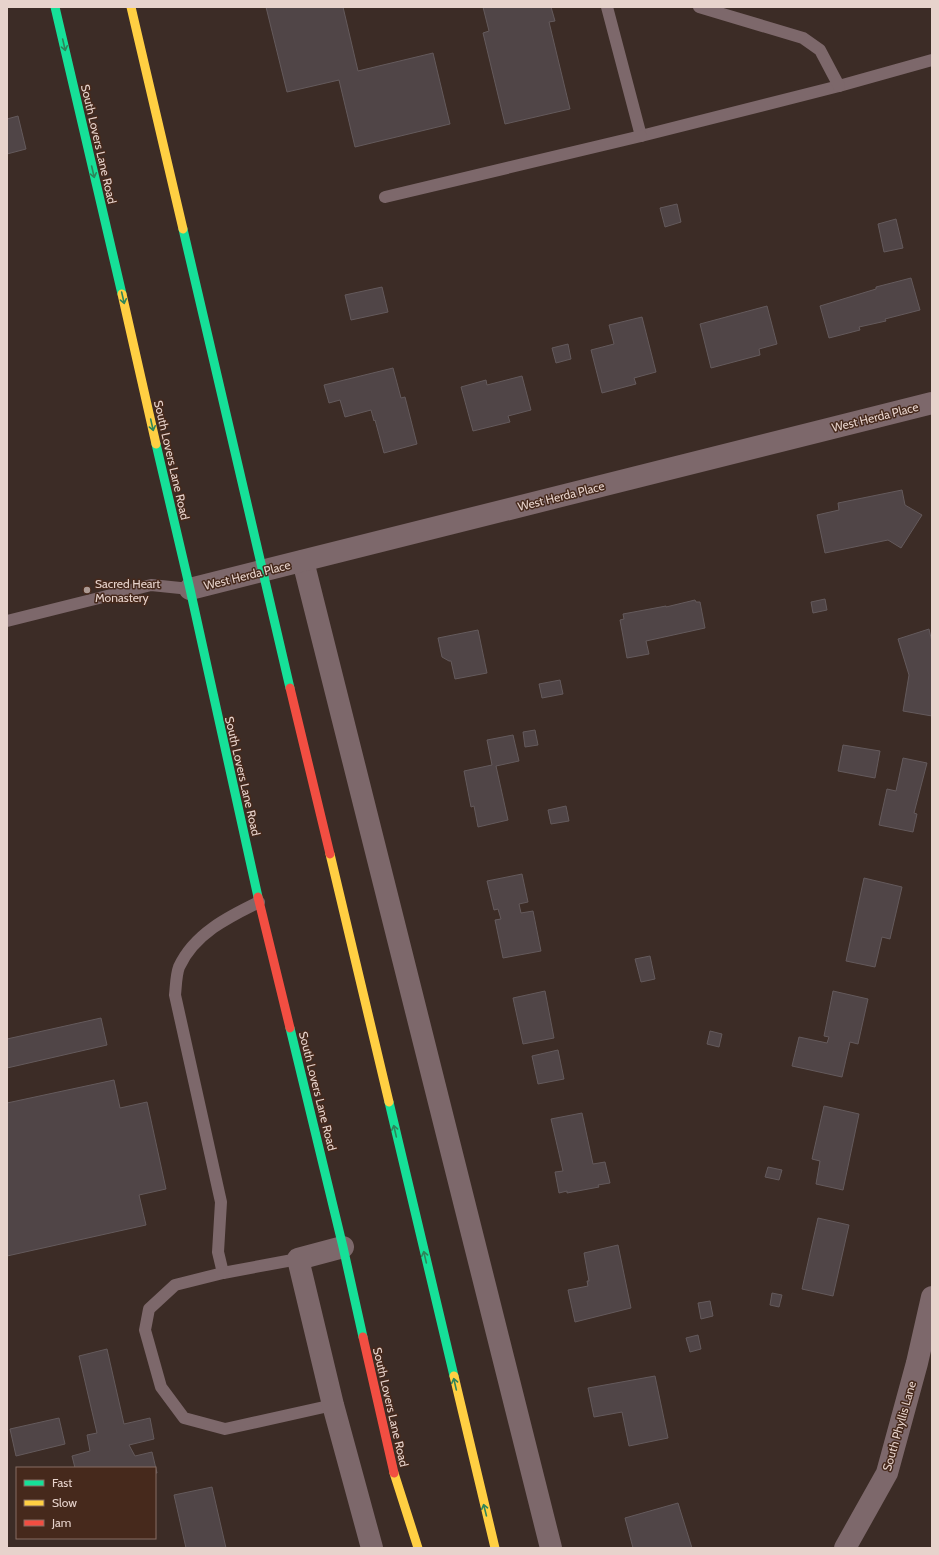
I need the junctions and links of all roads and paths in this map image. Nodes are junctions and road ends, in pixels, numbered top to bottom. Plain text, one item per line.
1 (55, 7) edge
2 (131, 7) edge
3 (607, 7) edge
4 (699, 7) edge
5 (932, 60) edge
6 (839, 86) junction
7 (641, 136) junction
8 (385, 197) dead end
9 (932, 403) edge
10 (303, 562) junction
11 (262, 571) junction
12 (190, 589) junction
13 (7, 621) edge
14 (259, 902) junction
15 (343, 1246) junction
16 (298, 1259) junction
17 (223, 1273) junction
18 (932, 1297) edge
19 (333, 1405) junction
20 (372, 1548) edge
21 (418, 1548) edge
22 (494, 1548) edge
23 (551, 1548) edge
24 (845, 1548) edge

1 -> 12 main road, South Lovers Lane Road
2 - 11 main road
3 - 7 lane
4 - 6 lane
5 - 6 lane
6 - 7 lane
7 - 8 lane
9 - 10 street, West Herda Place
10 - 11 street, West Herda Place
10 - 23 street
11 - 12 street, West Herda Place
22 -> 11 main road
12 - 13 lane
12 - 14 main road, South Lovers Lane Road
14 - 15 main road, South Lovers Lane Road
14 - 17 lane
15 - 16 street
15 - 21 main road, South Lovers Lane Road
16 - 17 lane
16 - 19 street
17 - 19 lane
18 - 24 street, South Phyllis Lane
19 - 20 street

